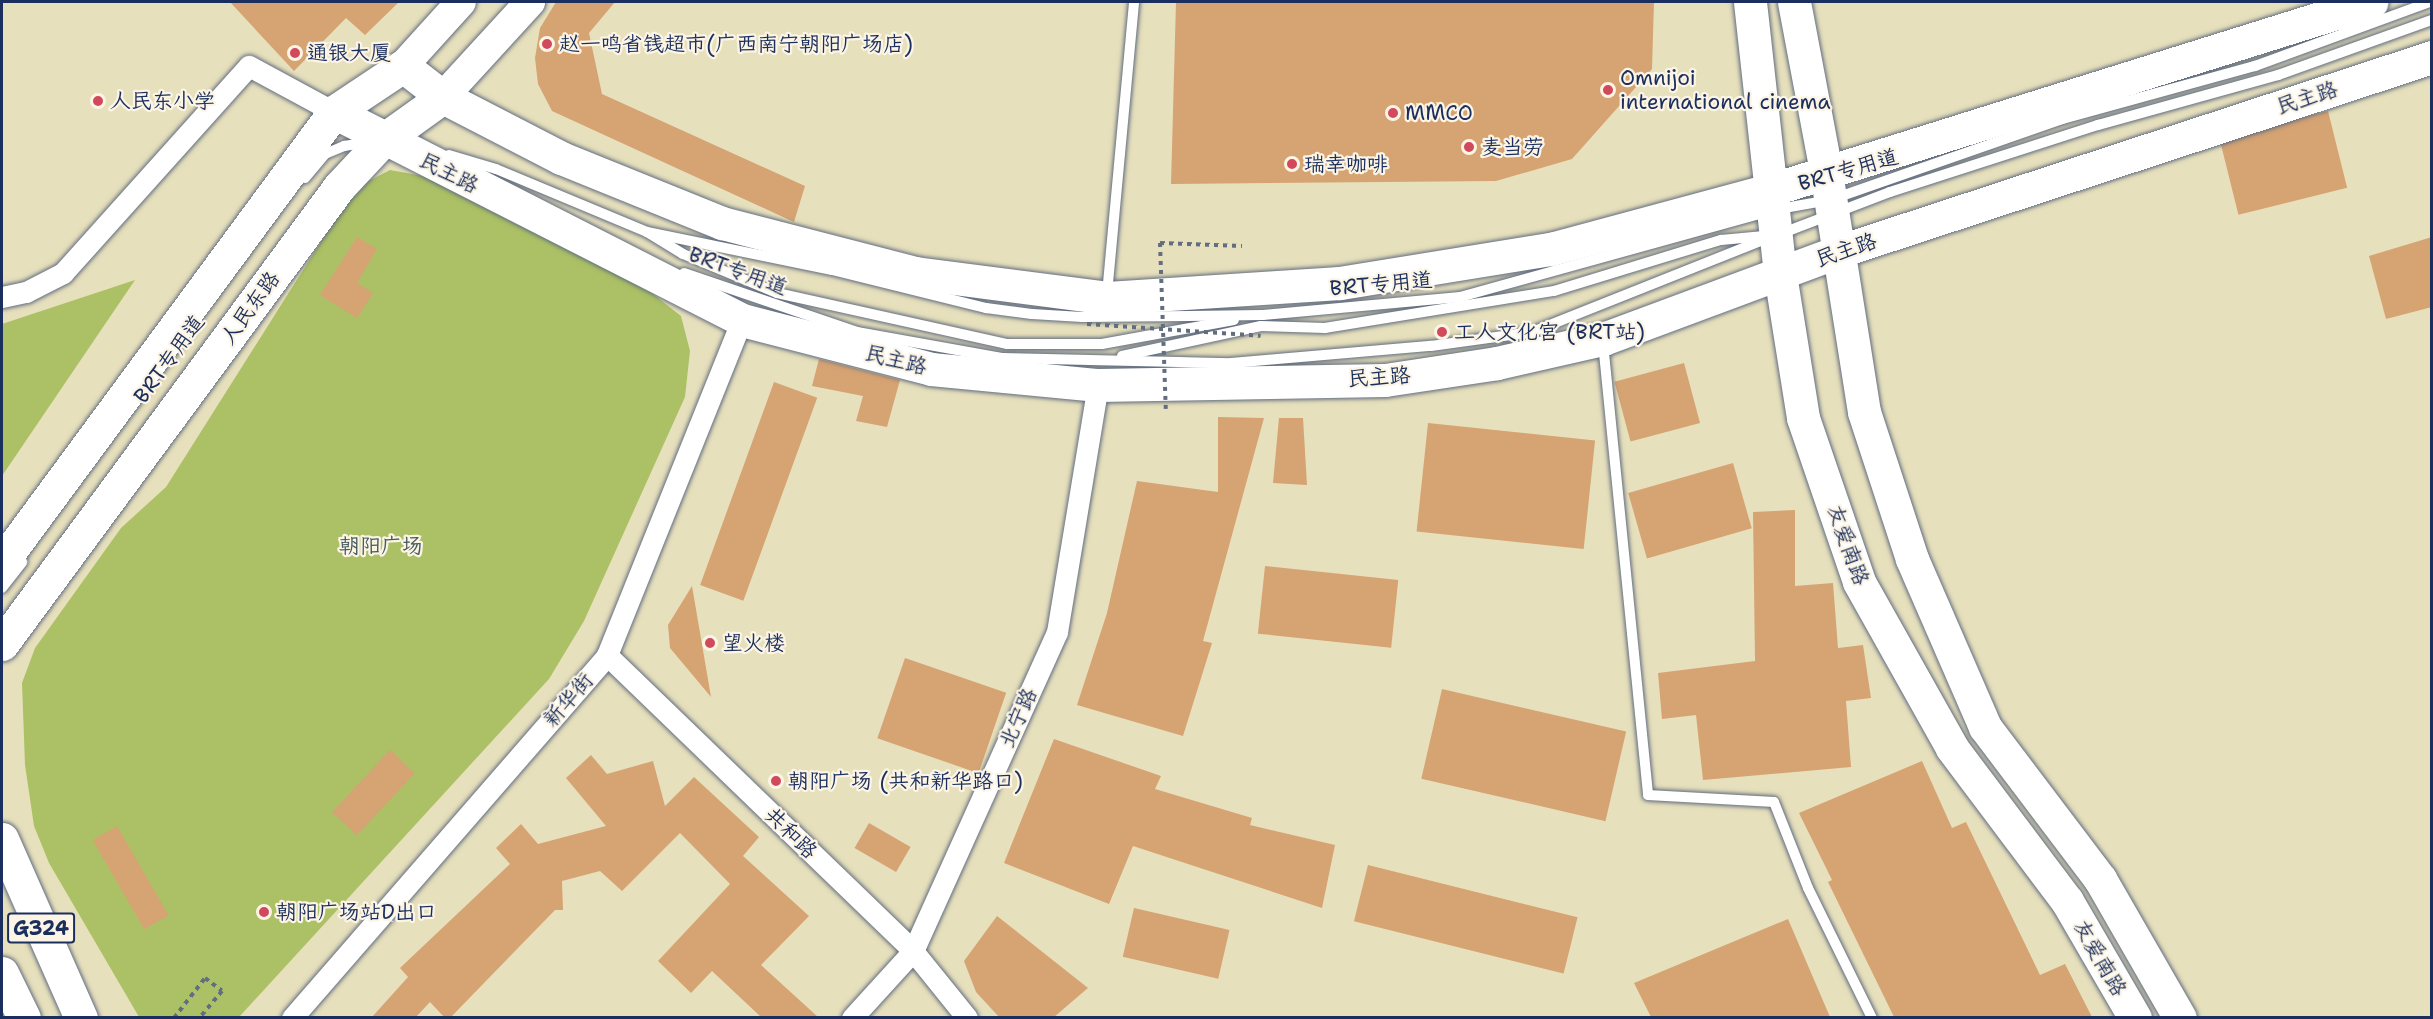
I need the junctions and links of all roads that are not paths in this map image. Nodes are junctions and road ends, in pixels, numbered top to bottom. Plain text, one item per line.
1 (461, 2) edge
2 (530, 2) edge
3 (1134, 2) edge
4 (1750, 2) edge
5 (1794, 2) edge
6 (2371, 2) edge
7 (2430, 2) edge
8 (2432, 20) edge
9 (2431, 57) edge
10 (403, 66) junction
11 (443, 97) junction
12 (334, 112) junction
13 (383, 140) junction
14 (327, 181) dead end
15 (298, 186) dead end
16 (1830, 196) junction
17 (1774, 212) junction
18 (590, 228) dead end
19 (647, 232) junction
20 (1837, 252) junction
21 (676, 269) dead end
22 (1780, 274) junction
23 (2, 297) edge
24 (1107, 298) junction
25 (1263, 315) junction
26 (742, 320) junction
27 (1603, 339) junction
28 (1100, 373) junction
29 (14, 558) edge
30 (2, 588) edge
31 (2, 644) edge
32 (607, 655) junction
33 (2, 839) edge
34 (913, 951) junction
35 (2, 974) edge
36 (24, 1017) edge
37 (81, 1017) edge
38 (292, 1017) edge
39 (852, 1017) edge
40 (967, 1017) edge
41 (1872, 1017) edge
42 (2135, 1017) edge
43 (2180, 1017) edge

1 - 10 main road
2 - 11 main road, 人民东路
3 - 24 lane
4 - 17 main road, 友爱南路
5 - 16 main road, 友爱南路
6 - 16 main road
7 - 16 lane, BRT专用道
8 - 16 lane, BRT专用道
9 - 20 main road, 民主路
10 - 11 main road
10 - 12 main road
11 - 13 main road, 人民东路
11 - 24 main road
12 - 13 main road, 民主路
12 - 23 street
12 - 29 main road
13 - 14 lane
13 - 15 lane, BRT专用道
13 - 18 lane, BRT专用道
13 - 19 lane, BRT专用道
13 - 26 main road, 民主路
13 - 31 main road, 人民东路
16 - 17 main road
16 - 17 lane, BRT专用道
16 - 20 main road, 友爱南路
17 - 22 main road, 友爱南路
17 - 24 main road
17 - 25 lane, BRT专用道
17 - 28 lane, BRT专用道
17 - 28 lane, BRT专用道
19 - 25 lane, BRT专用道
19 - 25 lane, BRT专用道
20 - 22 main road, 民主路
20 - 43 main road, 友爱南路
21 - 28 lane, BRT专用道
22 - 27 main road, 民主路
22 - 42 main road, 友爱南路
26 - 28 main road, 民主路
26 - 32 street, 新华街
27 - 28 main road, 民主路
27 - 41 lane
28 - 34 street, 北宁路
29 - 30 lane
32 - 34 street, 共和路
32 - 38 street, 新华街
33 - 37 main road, G324
34 - 39 street, 北宁路
34 - 40 street, 共和路
35 - 36 main road, G324

